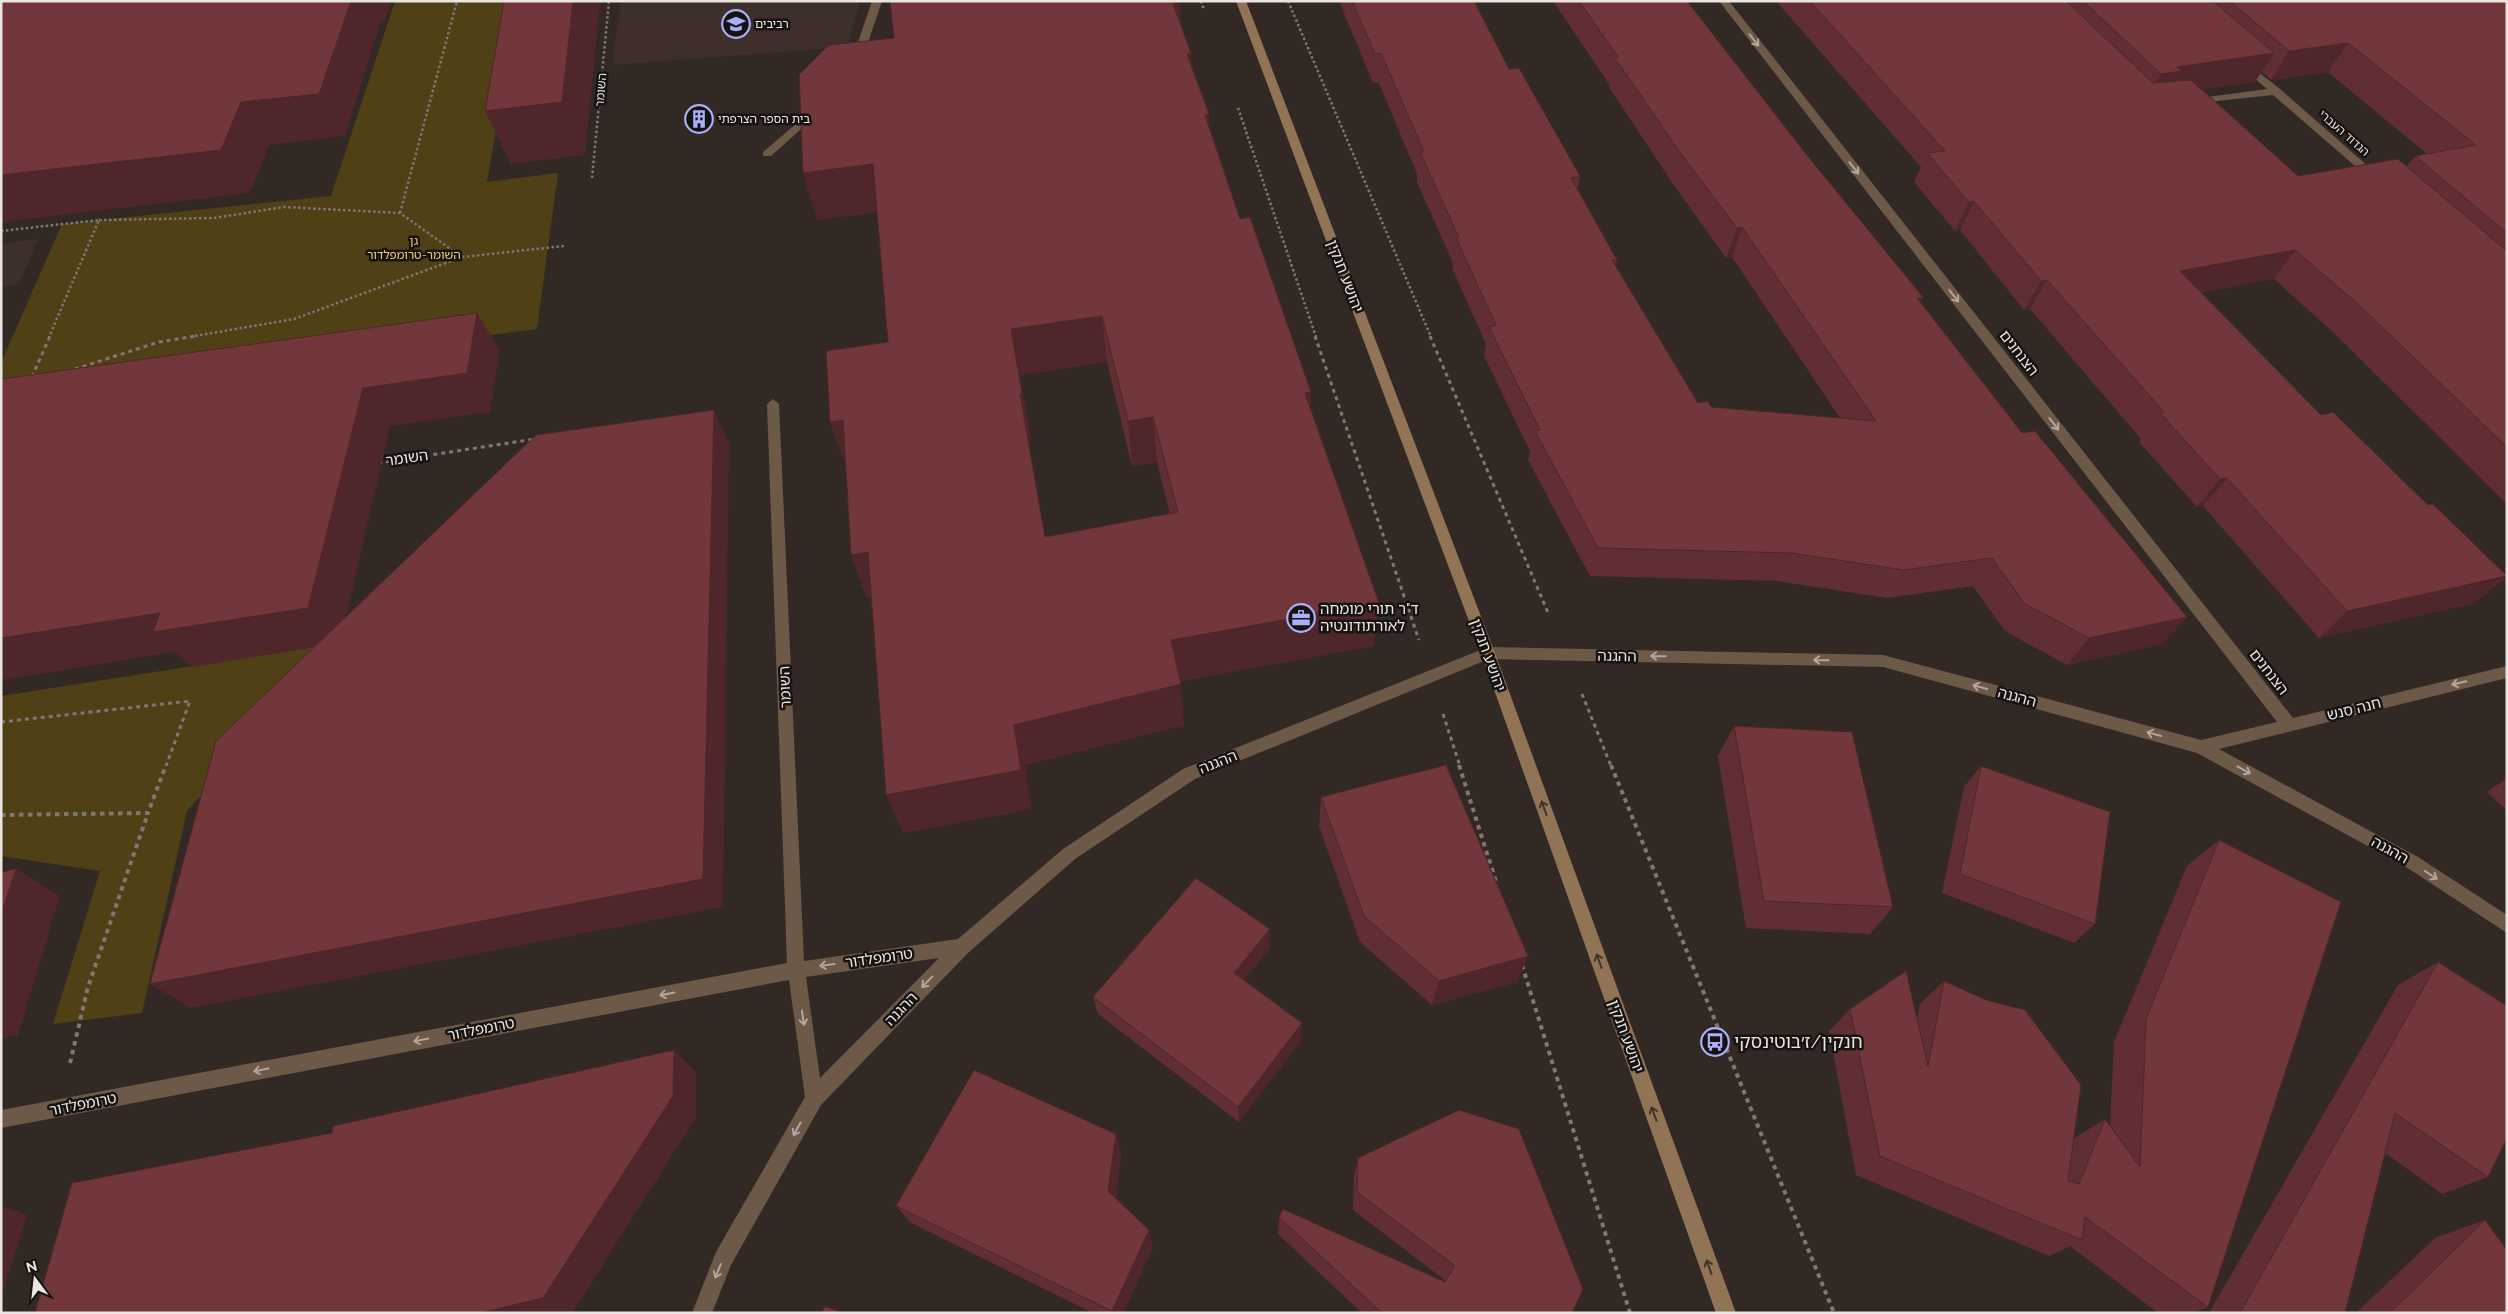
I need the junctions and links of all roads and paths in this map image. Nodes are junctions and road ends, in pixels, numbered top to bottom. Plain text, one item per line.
1 (457, 1) edge
2 (609, 1) edge
3 (876, 1) edge
4 (1241, 1) edge
5 (1724, 1) edge
6 (2238, 59) edge
7 (849, 70) edge
8 (2276, 91) junction
9 (2180, 104) edge
10 (821, 105) edge
11 (767, 154) dead end
12 (592, 178) dead end
13 (2380, 183) edge
14 (400, 213) junction
15 (99, 220) junction
16 (1, 231) edge
17 (564, 246) dead end
18 (462, 257) junction
19 (66, 372) edge
20 (29, 384) edge
21 (773, 404) dead end
22 (536, 439) edge
23 (371, 464) dead end
24 (1488, 653) junction
25 (2507, 672) edge
26 (1, 722) edge
27 (2289, 725) junction
28 (2201, 747) junction
29 (148, 813) junction
30 (1, 815) edge
31 (2507, 925) edge
32 (962, 947) junction
33 (796, 970) junction
34 (814, 1098) junction
35 (54, 1110) junction
36 (1, 1119) edge
37 (702, 1313) edge
38 (1726, 1313) edge

1 - 14 path
2 - 12 path, השומר
3 - 7 street
4 - 24 street, יהושע חנקין
5 -> 27 street, הצנחנים
6 - 8 street, הגדוד העברי
8 - 9 street
8 - 13 street, הגדוד העברי
10 - 11 street
14 - 15 path
14 - 18 path
15 - 16 path
15 - 20 path
17 - 18 path
18 - 19 path
21 - 33 street, השומר
22 - 23 path, השומר
28 -> 24 street, ההגנה
24 - 32 street, ההגנה
38 -> 24 street, יהושע חנקין
25 -> 27 street, חנה סנש
26 - 29 path
27 - 28 street, חנה סנש
28 -> 31 street, ההגנה
29 - 30 path
29 - 35 path
32 -> 33 street, טרומפלדור
32 -> 34 street, ההגנה
33 -> 34 street
33 -> 35 street, טרומפלדור
34 -> 37 street, ההגנה
35 - 36 street, טרומפלדור

